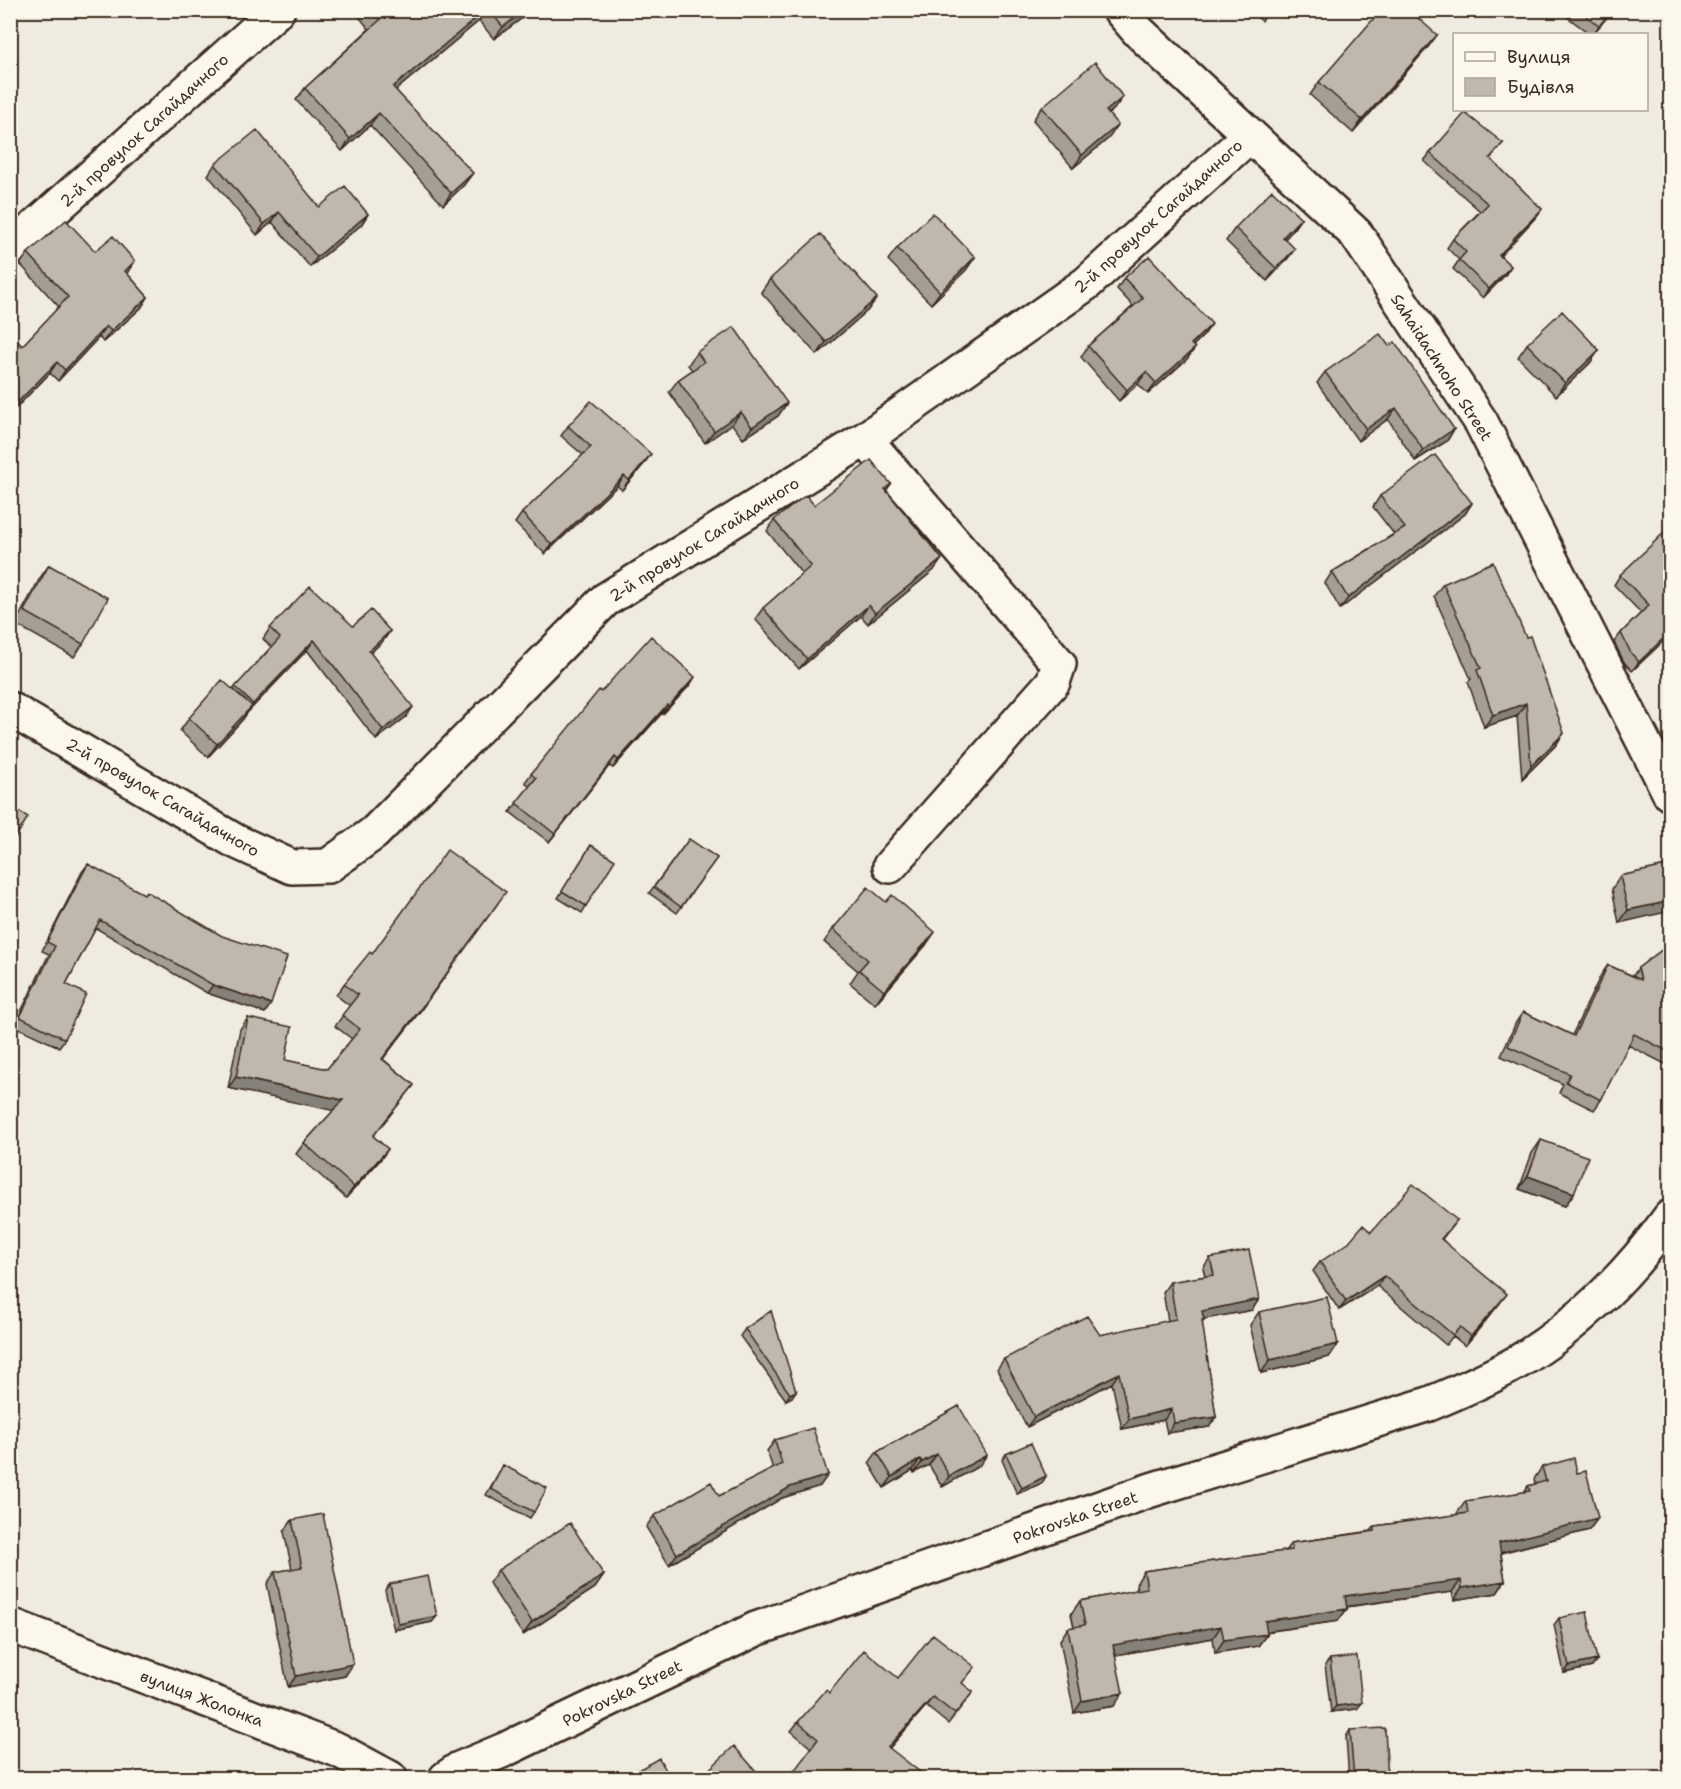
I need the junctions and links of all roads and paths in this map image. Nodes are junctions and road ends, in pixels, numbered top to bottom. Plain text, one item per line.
1 (278, 10) edge
2 (1120, 10) edge
3 (1250, 135) junction
4 (10, 249) edge
5 (865, 440) junction
6 (10, 709) edge
7 (1671, 794) edge
8 (890, 866) dead end
9 (1671, 1217) edge
10 (10, 1625) edge
11 (390, 1779) edge
12 (446, 1779) edge

1 - 4 street, 2-й провулок Сагайдачного
2 - 3 street, Sahaidachnoho Street
3 - 5 street, 2-й провулок Сагайдачного
3 - 7 street, Sahaidachnoho Street
5 - 6 street, 2-й провулок Сагайдачного
5 - 8 street
9 - 12 street, Pokrovska Street
10 - 11 street, вулиця Жолонка

